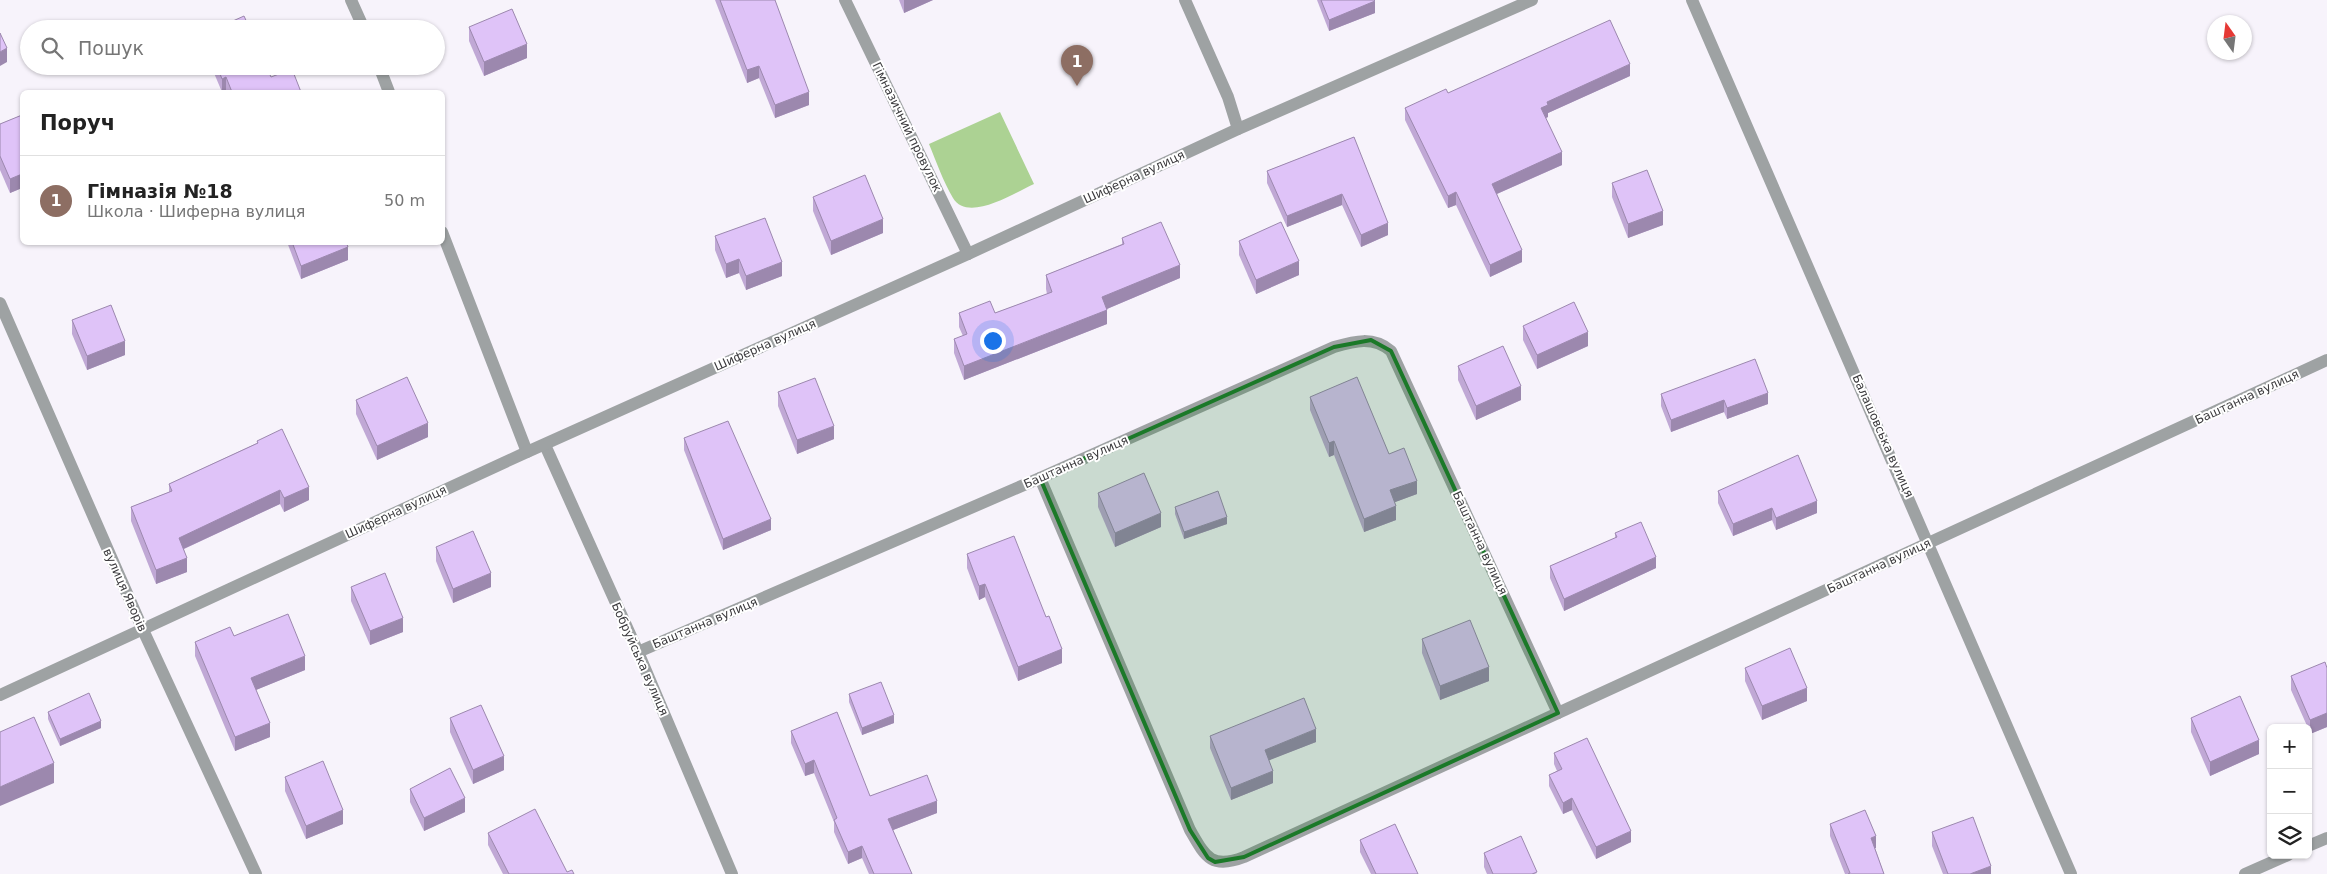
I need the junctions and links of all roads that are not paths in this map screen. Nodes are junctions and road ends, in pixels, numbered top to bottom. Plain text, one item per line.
1 (351, 0) edge
2 (845, 0) edge
3 (1185, 0) edge
4 (1532, 0) edge
5 (1692, 0) edge
6 (360, 20) edge
7 (382, 75) edge
8 (388, 90) edge
9 (1238, 129) junction
10 (445, 240) edge
11 (968, 254) junction
12 (0, 303) edge
13 (2327, 360) edge
14 (545, 445) junction
15 (527, 452) junction
16 (1040, 478) junction
17 (1929, 543) junction
18 (143, 630) junction
19 (638, 652) junction
20 (0, 695) edge
21 (1558, 713) junction
22 (2327, 838) edge
23 (2312, 844) edge
24 (2279, 859) edge
25 (256, 874) edge
26 (732, 874) edge
27 (2071, 874) edge
28 (2245, 874) edge

1 - 6 street
2 - 11 street, Гімназичний провулок
3 - 9 street
4 - 9 street, Шиферна вулиця
5 - 17 street, Балашовська вулиця
7 - 8 street
9 - 11 street, Шиферна вулиця
10 - 15 street
11 - 14 street, Шиферна вулиця
12 - 18 street, вулиця Яворів
13 - 17 street, Баштанна вулиця
14 - 15 street, Шиферна вулиця
14 - 19 street, Бобруйська вулиця
15 - 18 street, Шиферна вулиця
16 - 19 street, Баштанна вулиця
16 - 21 street, Баштанна вулиця
16 - 21 street
17 - 21 street, Баштанна вулиця
17 - 27 street, Балашовська вулиця
18 - 20 street, Шиферна вулиця
18 - 25 street, вулиця Яворів
19 - 26 street, Бобруйська вулиця
22 - 23 street
24 - 28 street

